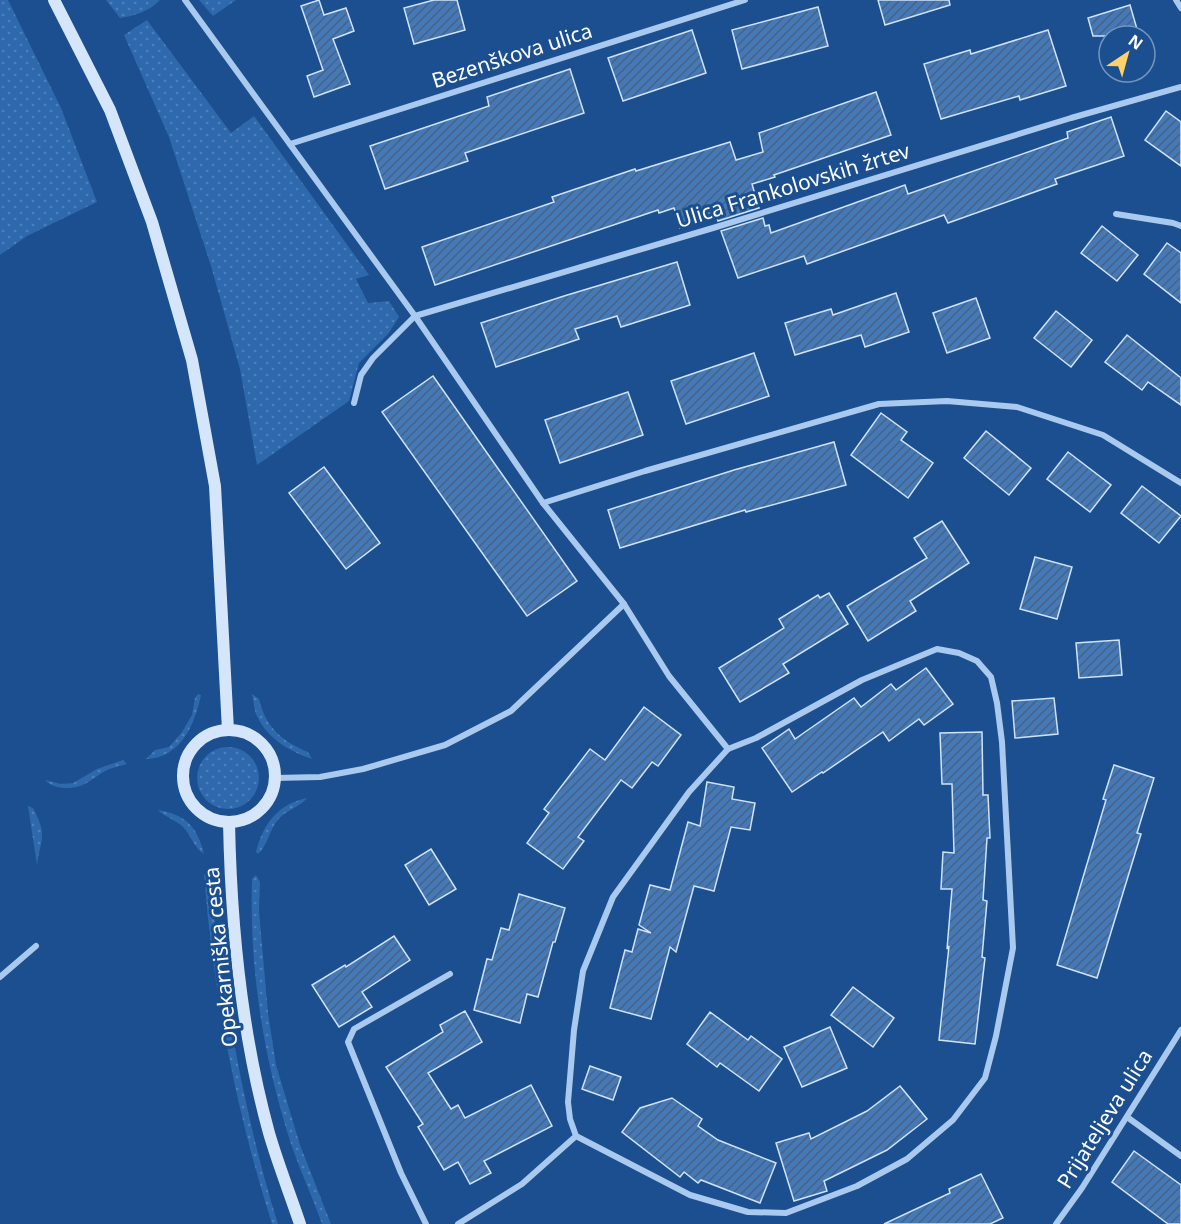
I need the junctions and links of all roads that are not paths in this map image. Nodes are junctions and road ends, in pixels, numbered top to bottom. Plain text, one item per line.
1 (54, 0) edge
2 (185, 0) edge
3 (745, 0) edge
4 (1176, 0) edge
5 (1181, 8) edge
6 (1181, 87) edge
7 (290, 144) junction
8 (1116, 214) dead end
9 (1181, 226) edge
10 (415, 316) junction
11 (354, 403) dead end
12 (1181, 483) edge
13 (543, 503) junction
14 (624, 604) junction
15 (228, 730) junction
16 (729, 749) junction
17 (275, 778) junction
18 (229, 822) junction
19 (36, 946) dead end
20 (450, 974) dead end
21 (0, 977) edge
22 (1181, 1030) edge
23 (1128, 1117) junction
24 (576, 1136) junction
25 (1181, 1156) edge
26 (1060, 1223) edge
27 (300, 1224) edge
28 (426, 1224) edge
29 (458, 1224) edge

1 - 15 street
2 - 7 street
3 - 7 street, Bezenškova ulica
4 - 5 street
6 - 10 street, Ulica Frankolovskih žrtev
7 - 10 street
8 - 9 street
10 - 11 street
10 - 13 street
12 - 13 street
13 - 14 street
14 - 16 street
14 - 17 street
15 - 17 street
15 - 18 street
16 - 24 street
16 - 24 street
17 - 18 street
18 - 27 street, Opekarniška cesta
19 - 21 street
20 - 28 street
22 - 23 street, Prijateljeva ulica
23 - 25 street
23 - 26 street, Prijateljeva ulica
24 - 29 street

